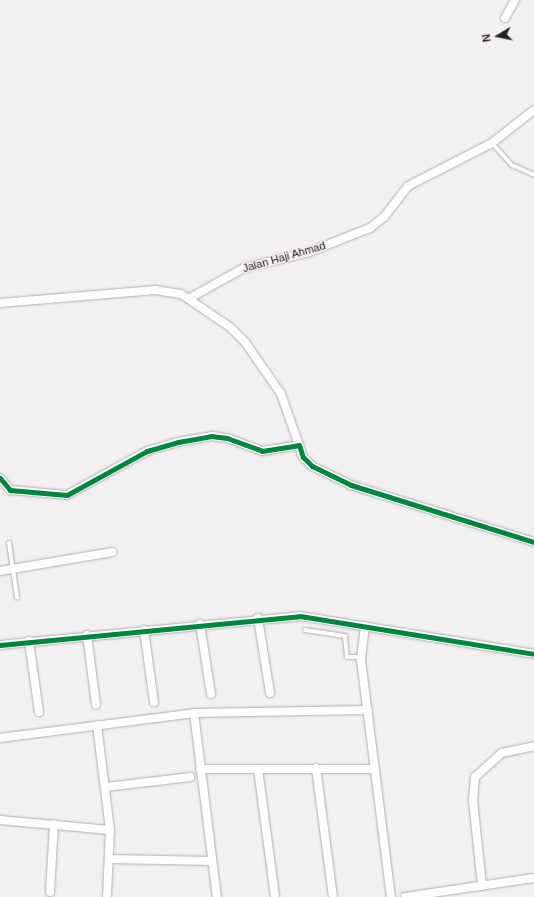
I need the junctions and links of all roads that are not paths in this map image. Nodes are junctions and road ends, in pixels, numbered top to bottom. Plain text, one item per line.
1 (515, 0) edge
2 (505, 18) dead end
3 (534, 110) edge
4 (492, 143) junction
5 (534, 175) edge
6 (190, 298) junction
7 (0, 303) edge
8 (299, 445) junction
9 (0, 478) edge
10 (534, 542) edge
11 (9, 543) dead end
12 (112, 552) dead end
13 (13, 569) junction
14 (0, 572) edge
15 (17, 598) dead end
16 (258, 618) junction
17 (200, 624) junction
18 (365, 626) junction
19 (144, 630) junction
20 (305, 630) dead end
21 (87, 635) junction
22 (29, 641) junction
23 (0, 645) edge
24 (534, 654) edge
25 (361, 657) junction
26 (270, 693) dead end
27 (211, 694) dead end
28 (154, 702) dead end
29 (96, 704) dead end
30 (368, 710) junction
31 (39, 712) dead end
32 (194, 713) junction
33 (97, 725) junction
34 (0, 738) edge
35 (534, 746) edge
36 (316, 768) junction
37 (200, 769) junction
38 (258, 769) junction
39 (375, 769) junction
40 (190, 777) dead end
41 (106, 787) junction
42 (0, 820) edge
43 (54, 824) junction
44 (110, 830) junction
45 (110, 859) junction
46 (212, 861) junction
47 (534, 878) edge
48 (482, 886) junction
49 (50, 892) dead end
50 (107, 897) edge
51 (217, 897) edge
52 (275, 897) edge
53 (333, 897) edge
54 (392, 897) edge
55 (405, 897) edge

1 - 2 street
3 - 4 street, Jalan Haji Ahmad
4 - 5 lane
4 - 6 street, Jalan Haji Ahmad
6 - 7 street
6 - 8 street
8 - 9 street
8 - 10 street
11 - 13 lane
12 - 13 street
13 - 14 street
13 - 15 lane
16 - 17 street
16 - 18 street
16 - 26 street
17 - 19 street
17 - 27 street
18 - 24 street
18 - 25 street
19 - 21 street
19 - 28 street
20 - 25 lane
21 - 22 street
21 - 29 street
22 - 23 street
22 - 31 street
25 - 30 street
30 - 32 street
30 - 39 street
32 - 33 street
32 - 37 street
33 - 34 street
33 - 41 street
35 - 48 street
36 - 38 street
36 - 39 street
36 - 53 street
37 - 38 street
37 - 46 street
38 - 52 street
39 - 54 street
40 - 41 street
41 - 44 street
42 - 43 street
43 - 44 street
43 - 49 street
44 - 45 street
45 - 46 street
45 - 50 street
46 - 51 street
47 - 48 street
48 - 55 street

